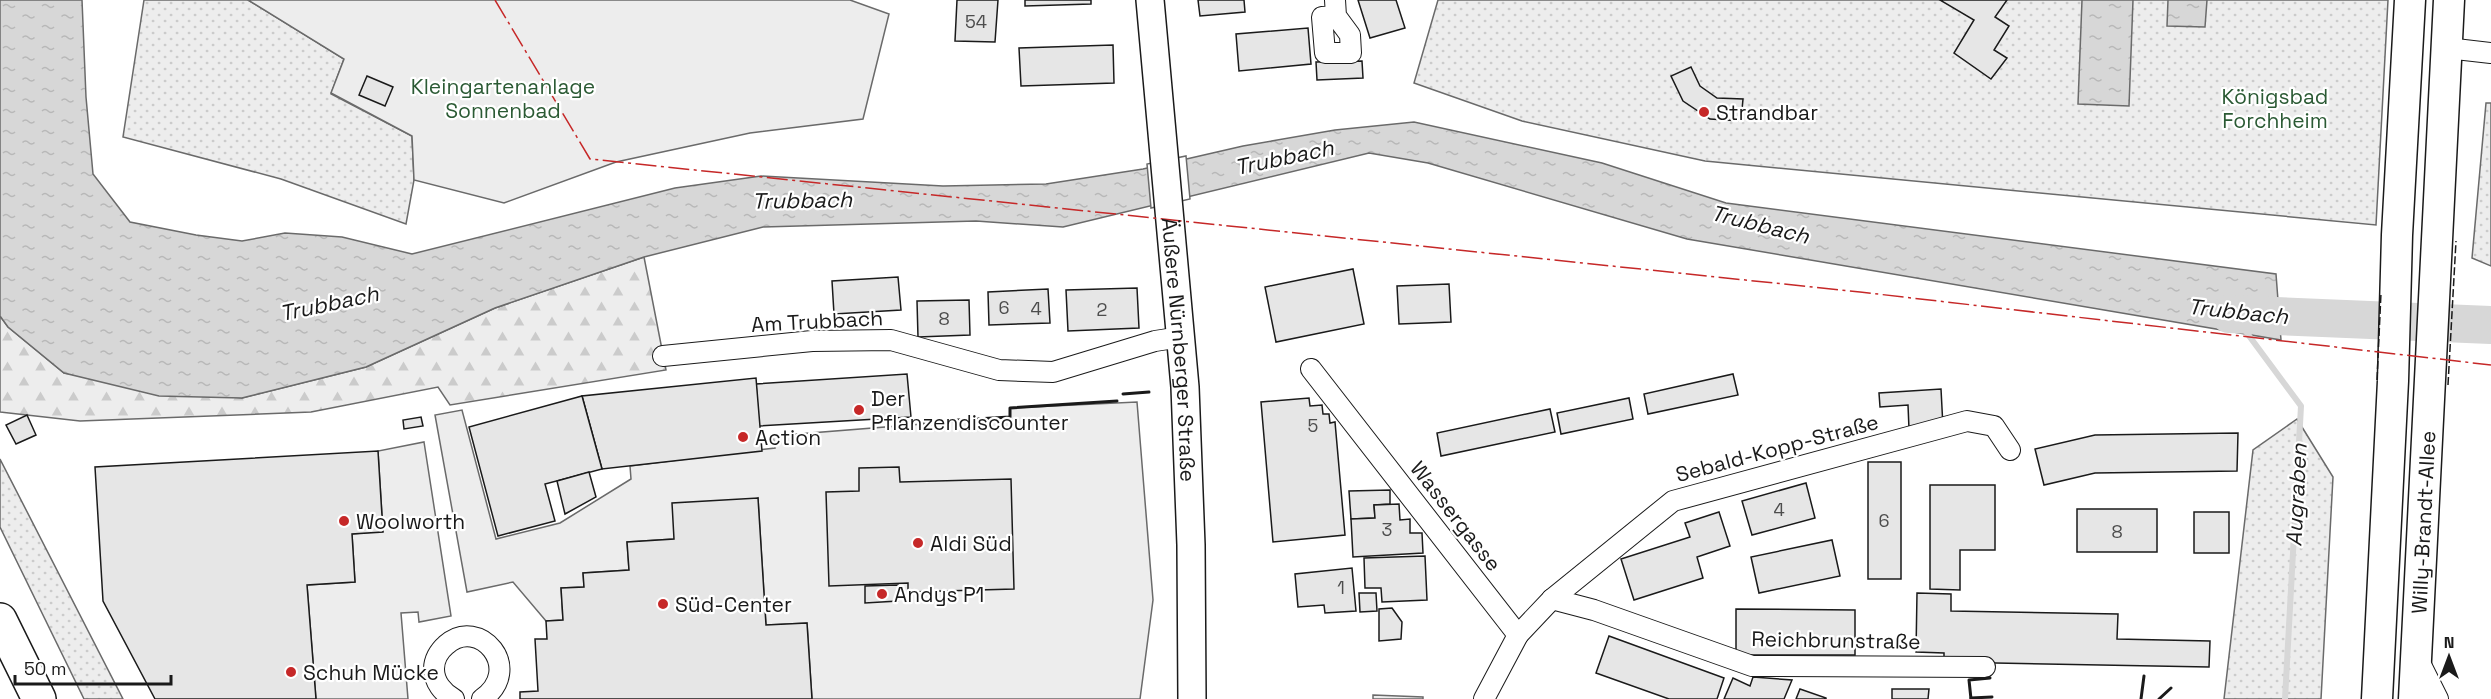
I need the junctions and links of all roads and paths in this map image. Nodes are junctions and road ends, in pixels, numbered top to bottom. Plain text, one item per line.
1 (1150, 0) edge
2 (2410, 0) edge
3 (2449, 0) edge
4 (2408, 46) junction
5 (2447, 48) junction
6 (2491, 53) edge
7 (1181, 337) junction
8 (663, 356) dead end
9 (1311, 369) dead end
10 (2010, 450) dead end
11 (1552, 599) junction
12 (0, 620) edge
13 (1518, 635) junction
14 (2417, 655) junction
15 (1985, 667) dead end
16 (39, 699) edge
17 (454, 699) edge
18 (482, 699) edge
19 (1192, 699) edge
20 (1484, 699) edge
21 (2377, 699) edge
22 (2414, 699) edge
23 (2438, 699) edge

1 - 7 main road, Äußere Nürnberger Straße
2 - 4 main road, Willy-Brandt-Allee
3 - 5 main road, Willy-Brandt-Allee
4 - 5 main road
4 - 21 main road, Willy-Brandt-Allee
5 - 6 street
5 - 14 main road, Willy-Brandt-Allee
7 - 8 street, Am Trubbach
7 - 19 main road, Äußere Nürnberger Straße
9 - 13 street, Wassergasse
10 - 11 street, Sebald-Kopp-Straße
11 - 13 street, Sebald-Kopp-Straße
11 - 15 street, Reichbrunstraße
12 - 16 highway
13 - 20 street
14 - 22 main road, Willy-Brandt-Allee
14 - 23 street
17 - 18 street

